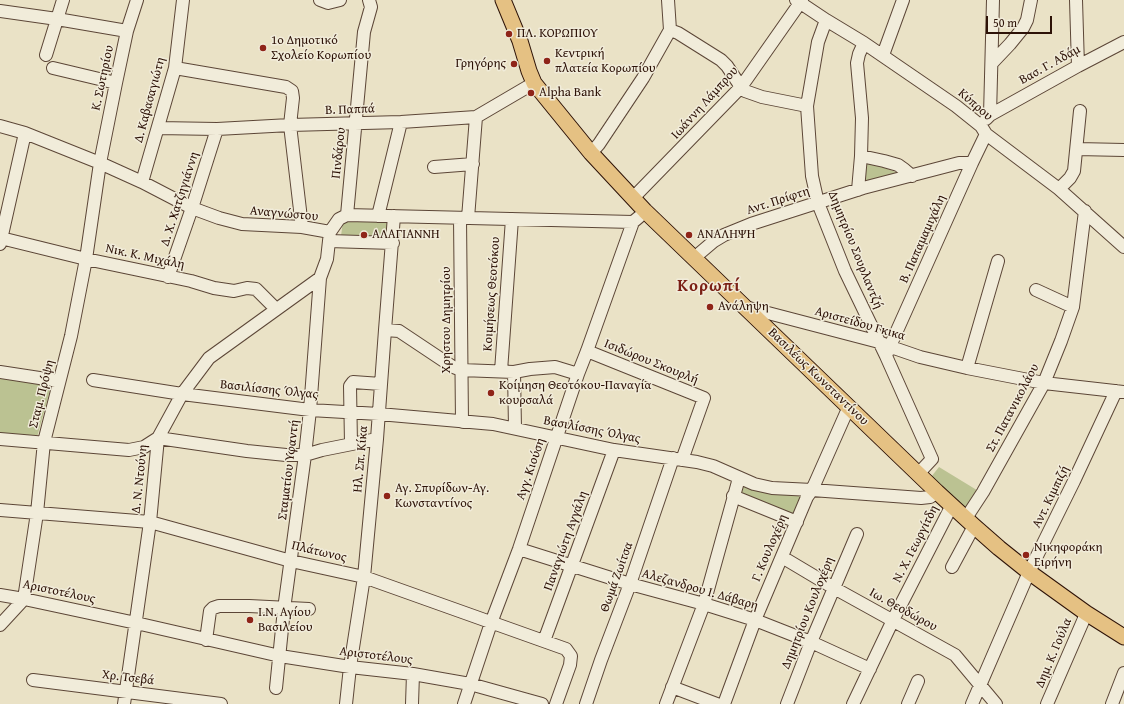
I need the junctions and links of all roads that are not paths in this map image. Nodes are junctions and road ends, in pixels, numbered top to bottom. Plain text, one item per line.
1 (63, 0) edge
2 (137, 0) edge
3 (183, 0) edge
4 (340, 0) edge
5 (369, 0) edge
6 (503, 0) edge
7 (668, 0) edge
8 (904, 0) edge
9 (993, 0) edge
10 (1031, 0) edge
11 (1076, 0) edge
12 (325, 1) edge
13 (800, 1) edge
14 (0, 11) edge
15 (57, 19) junction
16 (826, 20) junction
17 (670, 30) junction
18 (127, 31) junction
19 (1124, 42) edge
20 (864, 43) junction
21 (46, 55) dead end
22 (883, 55) junction
23 (992, 63) junction
24 (1078, 66) junction
25 (53, 68) dead end
26 (175, 68) junction
27 (116, 82) junction
28 (534, 83) junction
29 (741, 87) junction
30 (807, 106) junction
31 (1080, 111) dead end
32 (990, 114) junction
33 (476, 117) junction
34 (401, 122) junction
35 (356, 124) junction
36 (290, 125) junction
37 (0, 126) edge
38 (158, 128) junction
39 (217, 129) junction
40 (984, 130) junction
41 (25, 133) junction
42 (1077, 148) junction
43 (1124, 150) edge
44 (591, 153) junction
45 (861, 156) junction
46 (100, 163) junction
47 (972, 163) junction
48 (473, 164) junction
49 (434, 167) dead end
50 (912, 176) junction
51 (142, 182) junction
52 (1059, 189) junction
53 (858, 190) junction
54 (633, 198) junction
55 (818, 203) junction
56 (192, 208) junction
57 (645, 211) junction
58 (1084, 211) junction
59 (347, 215) junction
60 (378, 216) junction
61 (394, 216) junction
62 (464, 218) junction
63 (512, 219) junction
64 (633, 222) junction
65 (302, 227) junction
66 (330, 237) junction
67 (0, 241) edge
68 (393, 243) junction
69 (1124, 247) edge
70 (694, 258) junction
71 (86, 259) junction
72 (998, 262) dead end
73 (168, 277) junction
74 (320, 278) junction
75 (1036, 290) dead end
76 (745, 307) junction
77 (1073, 307) junction
78 (276, 309) junction
79 (385, 330) junction
80 (885, 349) junction
81 (587, 352) junction
82 (967, 368) junction
83 (461, 370) junction
84 (501, 371) junction
85 (0, 372) edge
86 (514, 372) junction
87 (578, 374) junction
88 (93, 380) dead end
89 (59, 382) junction
90 (1044, 383) junction
91 (381, 384) junction
92 (1120, 392) edge
93 (182, 394) junction
94 (704, 398) joint
95 (848, 406) junction
96 (310, 410) junction
97 (351, 412) junction
98 (379, 414) junction
99 (462, 422) junction
100 (515, 428) junction
101 (158, 438) junction
102 (556, 438) junction
103 (0, 439) edge
104 (377, 439) junction
105 (44, 442) junction
106 (351, 444) junction
107 (614, 450) junction
108 (305, 455) junction
109 (678, 459) junction
110 (918, 474) junction
111 (739, 478) junction
112 (812, 490) junction
113 (937, 492) junction
114 (733, 496) junction
115 (952, 505) junction
116 (0, 510) edge
117 (37, 513) junction
118 (150, 522) junction
119 (797, 522) junction
120 (970, 522) junction
121 (856, 534) dead end
122 (519, 549) junction
123 (782, 557) junction
124 (291, 561) junction
125 (572, 566) junction
126 (952, 567) dead end
127 (1029, 572) junction
128 (364, 577) junction
129 (630, 584) junction
130 (834, 588) junction
131 (0, 594) edge
132 (24, 599) junction
133 (704, 604) junction
134 (284, 608) junction
135 (309, 610) dead end
136 (1086, 613) junction
137 (755, 620) junction
138 (893, 620) junction
139 (136, 623) junction
140 (491, 623) junction
141 (0, 625) edge
142 (1124, 637) edge
143 (206, 640) junction
144 (544, 641) junction
145 (810, 642) junction
146 (280, 656) junction
147 (350, 667) junction
148 (870, 669) junction
149 (1124, 673) edge
150 (413, 674) junction
151 (33, 680) dead end
152 (918, 681) dead end
153 (470, 684) junction
154 (981, 685) junction
155 (672, 687) junction
156 (276, 688) dead end
157 (125, 698) edge
158 (221, 704) edge
159 (346, 704) edge
160 (412, 704) edge
161 (464, 704) edge
162 (542, 704) edge
163 (556, 704) edge
164 (586, 704) edge
165 (666, 704) edge
166 (717, 704) edge
167 (724, 704) edge
168 (787, 704) edge
169 (853, 704) edge
170 (908, 704) edge
171 (972, 704) edge
172 (996, 704) edge
173 (1047, 704) edge
174 (1112, 704) edge

1 - 15 street
2 - 18 street, Κ. Σωτηρίου
3 - 26 street, Δ. Καβασαγιώτη
4 - 12 street
5 - 35 street, Πινδάρου
6 - 28 main road, Βασιλέως Κωνσταντίνου
7 - 17 street
8 - 22 street
9 - 23 street
10 - 23 street
11 - 24 street
13 - 16 street, Κύπρου
13 - 29 street, Ιωάννη Λάμπρου
14 - 15 street
15 - 18 street
15 - 21 street
16 - 20 street, Κύπρου
16 - 30 street, Δημητρίου Σουρλαντζή
17 - 29 street
17 - 44 street
18 - 27 street, Κ. Σωτηρίου
19 - 24 street, Βασ. Γ. Αδάμ
20 - 22 street, Κύπρου
20 - 45 street
22 - 40 street, Κύπρου
23 - 32 street
24 - 32 street, Βασ. Γ. Αδάμ
25 - 27 street
26 - 36 street
26 - 38 street, Δ. Καβασαγιώτη
27 - 46 street, Κ. Σωτηρίου
28 - 33 street, Β. Παππά
28 - 44 main road, Βασιλέως Κωνσταντίνου
29 - 30 street
29 - 54 street, Ιωάννη Λάμπρου
30 - 55 street, Δημητρίου Σουρλαντζή
31 - 42 street
32 - 40 street, Β. Παπαμαμιχάλη
33 - 34 street, Β. Παππά
33 - 48 street, Χρηστου Δημητρίου
34 - 35 street, Β. Παππά
34 - 60 street
35 - 36 street, Β. Παππά
35 - 59 street, Πινδάρου
36 - 39 street, Β. Παππά
36 - 65 street
37 - 41 street, Αναγνώστου
38 - 39 street, Β. Παππά
38 - 51 street, Δ. Καβασαγιώτη
39 - 56 street, Δ. Χ. Χατζηγιάννη
40 - 47 street, Β. Παπαμαμιχάλη
40 - 52 street, Κύπρου
41 - 46 street, Αναγνώστου
41 - 67 street
42 - 43 street
42 - 52 street
44 - 54 main road, Βασιλέως Κωνσταντίνου
45 - 50 street
45 - 53 street
46 - 51 street, Αναγνώστου
46 - 71 street, Σταμ. Πρόψη
47 - 50 street, Αντ. Πρίφτη
47 - 80 street, Β. Παπαμαμιχάλη
48 - 49 street
48 - 62 street, Χρηστου Δημητρίου
50 - 53 street, Αντ. Πρίφτη
51 - 56 street, Αναγνώστου
52 - 58 street, Κύπρου
53 - 55 street, Αντ. Πρίφτη
54 - 57 main road, Βασιλέως Κωνσταντίνου
55 - 70 street, Αντ. Πρίφτη
55 - 80 street, Δημητρίου Σουρλαντζή
56 - 65 street, Αναγνώστου
56 - 73 street, Δ. Χ. Χατζηγιάννη
57 - 64 street
57 - 70 main road, Βασιλέως Κωνσταντίνου
58 - 69 street, Κύπρου
58 - 77 street, Στ. Πατανικολάου
59 - 60 street
59 - 66 street, Αναγνώστου
60 - 61 street
61 - 62 street
61 - 68 street, Ηλ. Σπ. Κίκα
62 - 63 street
62 - 83 street, Χρηστου Δημητρίου
63 - 64 street
63 - 84 street, Κοιμήσεως Θεοτόκου
64 - 81 street, Αγγ. Κιούση
65 - 66 street, Αναγνώστου
66 - 68 street
66 - 74 street
67 - 71 street, Νικ. Κ. Μιχάλη
68 - 79 street, Ηλ. Σπ. Κίκα
70 - 76 main road, Βασιλέως Κωνσταντίνου
71 - 73 street, Νικ. Κ. Μιχάλη
71 - 89 street, Σταμ. Πρόψη
72 - 82 street
73 - 78 street, Νικ. Κ. Μιχάλη
74 - 78 street, Δ. Ν. Ντούνη
74 - 96 street, Σταματίου Υφαντή
75 - 77 street
76 - 80 street, Αριστείδου Γκικα
76 - 95 main road, Βασιλέως Κωνσταντίνου
77 - 90 street, Στ. Πατανικολάου
78 - 93 street, Δ. Ν. Ντούνη
79 - 83 street
79 - 91 street, Ηλ. Σπ. Κίκα
80 - 82 street, Αριστείδου Γκικα
80 - 110 street, Δημητρίου Σουρλαντζή
81 - 87 street, Αγγ. Κιούση
81 - 94 street, Ισιδώρου Σκουρλή
82 - 90 street, Αριστείδου Γκικα
83 - 84 street
83 - 99 street, Χρηστου Δημητρίου
84 - 86 street
85 - 89 street
86 - 87 street
86 - 100 street
87 - 102 street, Αγγ. Κιούση
88 - 93 street, Βασιλίσσης Όλγας
89 - 105 street, Σταμ. Πρόψη
90 - 92 street, Αριστείδου Γκικα
90 - 120 street, Στ. Πατανικολάου
91 - 97 street
91 - 98 street, Ηλ. Σπ. Κίκα
92 - 127 street, Αντ. Κιμπιζή
93 - 96 street, Βασιλίσσης Όλγας
93 - 101 street, Δ. Ν. Ντούνη
94 - 109 street, Θωμά Ζωίτσα
95 - 110 main road, Βασιλέως Κωνσταντίνου
95 - 112 street, Γ. Κουλοχέρη
96 - 97 street, Βασιλίσσης Όλγας
96 - 108 street, Σταματίου Υφαντή
97 - 98 street, Βασιλίσσης Όλγας
97 - 106 street
98 - 99 street, Βασιλίσσης Όλγας
98 - 104 street, Ηλ. Σπ. Κίκα
99 - 100 street, Βασιλίσσης Όλγας
100 - 102 street, Βασιλίσσης Όλγας
101 - 105 street
101 - 108 street
101 - 118 street, Δ. Ν. Ντούνη
102 - 107 street, Βασιλίσσης Όλγας
102 - 122 street, Αγγ. Κιούση
103 - 105 street
104 - 106 street
104 - 128 street, Ηλ. Σπ. Κίκα
105 - 117 street, Σταμ. Πρόψη
106 - 108 street
107 - 109 street, Βασιλίσσης Όλγας
107 - 125 street, Παναγιώτη Αγγάλη
108 - 124 street, Σταματίου Υφαντή
109 - 111 street, Βασιλίσσης Όλγας
109 - 129 street, Θωμά Ζωίτσα
110 - 113 main road, Βασιλέως Κωνσταντίνου
111 - 112 street, Βασιλίσσης Όλγας
111 - 114 street
112 - 113 street, Βασιλίσσης Όλγας
112 - 119 street, Γ. Κουλοχέρη
113 - 115 main road, Βασιλέως Κωνσταντίνου
114 - 119 street
114 - 133 street
115 - 120 main road, Βασιλέως Κωνσταντίνου
115 - 138 street, Ν. Χ. Γεωργίτδη
116 - 117 street, Πλάτωνος
117 - 118 street, Πλάτωνος
117 - 132 street, Σταμ. Πρόψη
118 - 124 street, Πλάτωνος
118 - 139 street, Δ. Ν. Ντούνη
119 - 123 street, Γ. Κουλοχέρη
120 - 126 street, Στ. Πατανικολάου
120 - 127 main road, Βασιλέως Κωνσταντίνου
121 - 130 street, Δημητρίου Κουλοχέρη
122 - 125 street, Αλεζανδρου Ι. Δάβαρη
122 - 140 street, Αγγ. Κιούση
123 - 130 street, Ιω. Θεοδώρου
123 - 137 street, Γ. Κουλοχέρη
124 - 128 street, Πλάτωνος
124 - 134 street, Σταματίου Υφαντή
125 - 129 street, Αλεζανδρου Ι. Δάβαρη
125 - 144 street, Παναγιώτη Αγγάλη
127 - 136 main road, Βασιλέως Κωνσταντίνου
127 - 154 street, Αντ. Κιμπιζή
128 - 140 street, Πλάτωνος
128 - 147 street, Ηλ. Σπ. Κίκα
129 - 133 street, Αλεζανδρου Ι. Δάβαρη
129 - 164 street, Θωμά Ζωίτσα
130 - 138 street, Ιω. Θεοδώρου
130 - 145 street, Δημητρίου Κουλοχέρη
131 - 132 street, Αριστοτέλους
132 - 139 street, Αριστοτέλους
132 - 141 street
133 - 137 street, Αλεζανδρου Ι. Δάβαρη
133 - 155 street
134 - 135 street
134 - 143 street
134 - 146 street, Σταματίου Υφαντή
136 - 142 main road, Βασιλέως Κωνσταντίνου
136 - 173 street, Δημ. Κ. Γούλα
137 - 145 street, Αλεζανδρου Ι. Δάβαρη
137 - 167 street, Γ. Κουλοχέρη
138 - 148 street, Ν. Χ. Γεωργίτδη
138 - 154 street, Ιω. Θεοδώρου
139 - 143 street, Αριστοτέλους
139 - 157 street, Δ. Ν. Ντούνη
140 - 144 street, Πλάτωνος
140 - 153 street, Αγγ. Κιούση
143 - 146 street, Αριστοτέλους
144 - 163 street, Πλάτωνος
145 - 148 street, Αλεζανδρου Ι. Δάβαρη
145 - 168 street, Δημητρίου Κουλοχέρη
146 - 147 street, Αριστοτέλους
146 - 156 street, Σταματίου Υφαντή
147 - 150 street, Αριστοτέλους
147 - 159 street, Ηλ. Σπ. Κίκα
148 - 169 street, Ν. Χ. Γεωργίτδη
149 - 174 street
150 - 153 street, Αριστοτέλους
150 - 160 street
151 - 157 street, Χρ. Τσεβά
152 - 170 street
153 - 161 street, Αγγ. Κιούση
153 - 162 street, Αριστοτέλους
154 - 171 street, Αντ. Κιμπιζή
154 - 172 street, Ιω. Θεοδώρου
155 - 165 street
155 - 166 street
157 - 158 street, Χρ. Τσεβά

